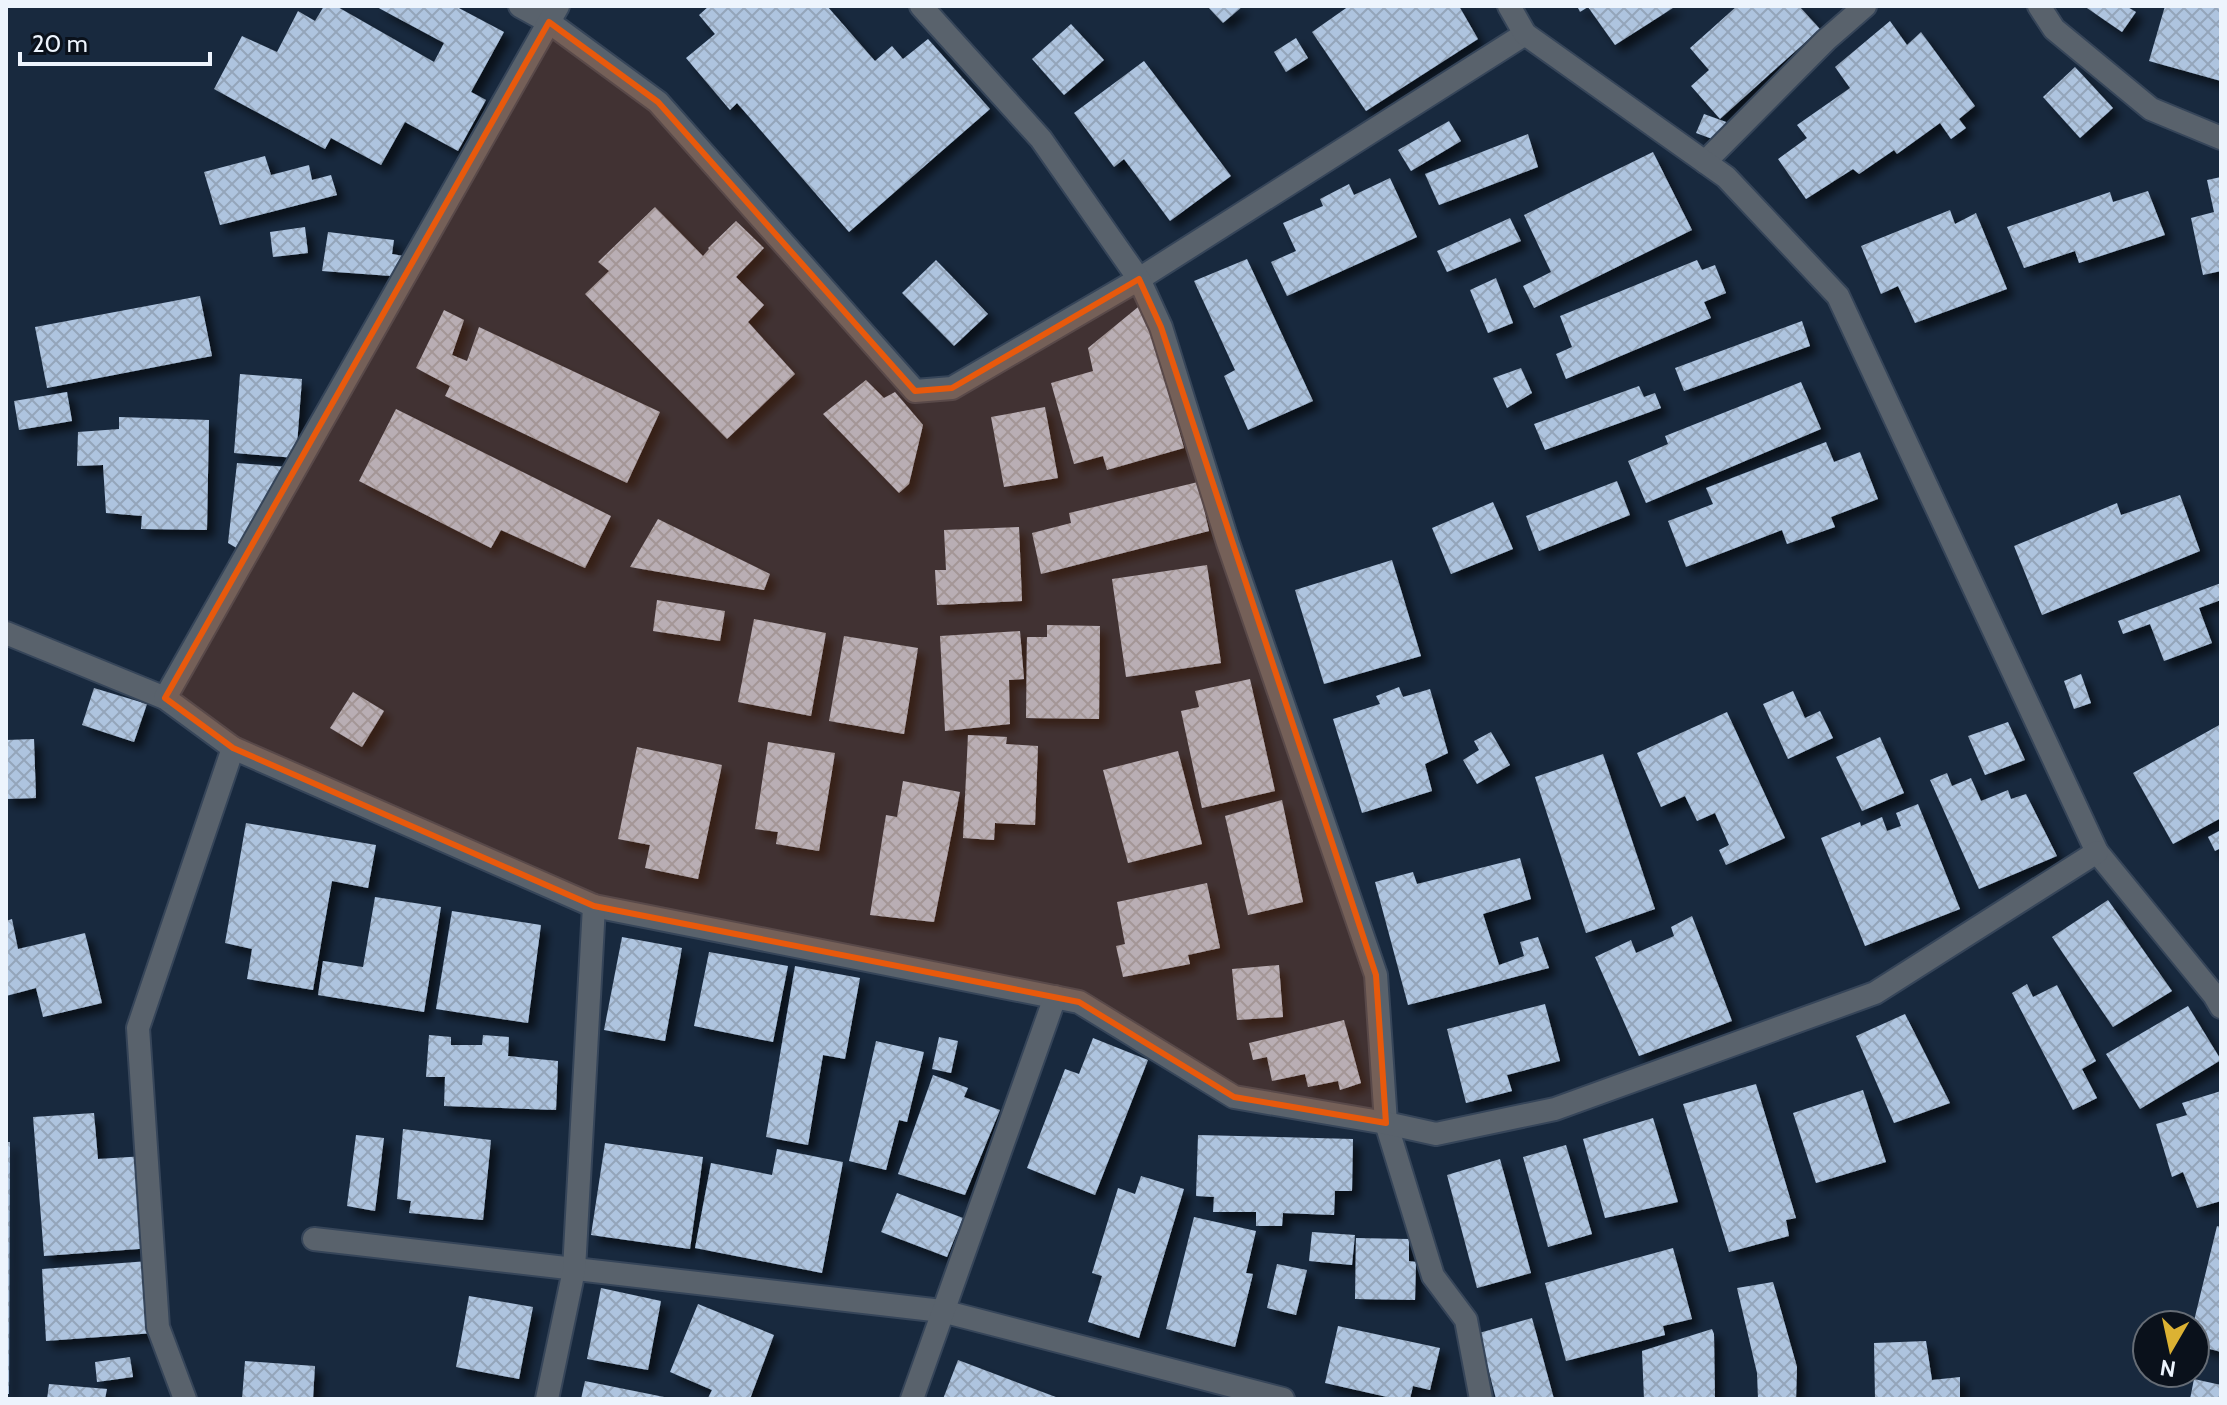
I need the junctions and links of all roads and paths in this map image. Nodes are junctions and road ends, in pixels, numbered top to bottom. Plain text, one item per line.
1 (520, 6) edge
2 (921, 6) edge
3 (1509, 6) edge
4 (1865, 6) edge
5 (2039, 6) edge
6 (553, 14) edge
7 (1525, 34) junction
8 (2221, 138) edge
9 (1705, 162) junction
10 (1139, 279) junction
11 (6, 633) edge
12 (165, 698) junction
13 (233, 748) junction
14 (2097, 852) junction
15 (594, 906) junction
16 (1055, 997) junction
17 (2221, 1007) edge
18 (1386, 1123) junction
19 (314, 1239) dead end
20 (574, 1270) junction
21 (942, 1311) junction
22 (185, 1399) edge
23 (547, 1399) edge
24 (912, 1399) edge
25 (1283, 1399) edge
26 (1481, 1399) edge

1 - 6 street
2 - 10 street
3 - 7 street
4 - 9 street
5 - 8 street
6 - 10 street
6 - 12 street
7 - 9 street
7 - 10 street
9 - 14 street
10 - 18 street
11 - 12 street
12 - 13 street
13 - 15 street
13 - 22 street
14 - 17 street
14 - 18 street
15 - 16 street
15 - 20 street
16 - 18 street
16 - 21 street
18 - 26 street
19 - 20 street
20 - 21 street
20 - 23 street
21 - 24 street
21 - 25 street

